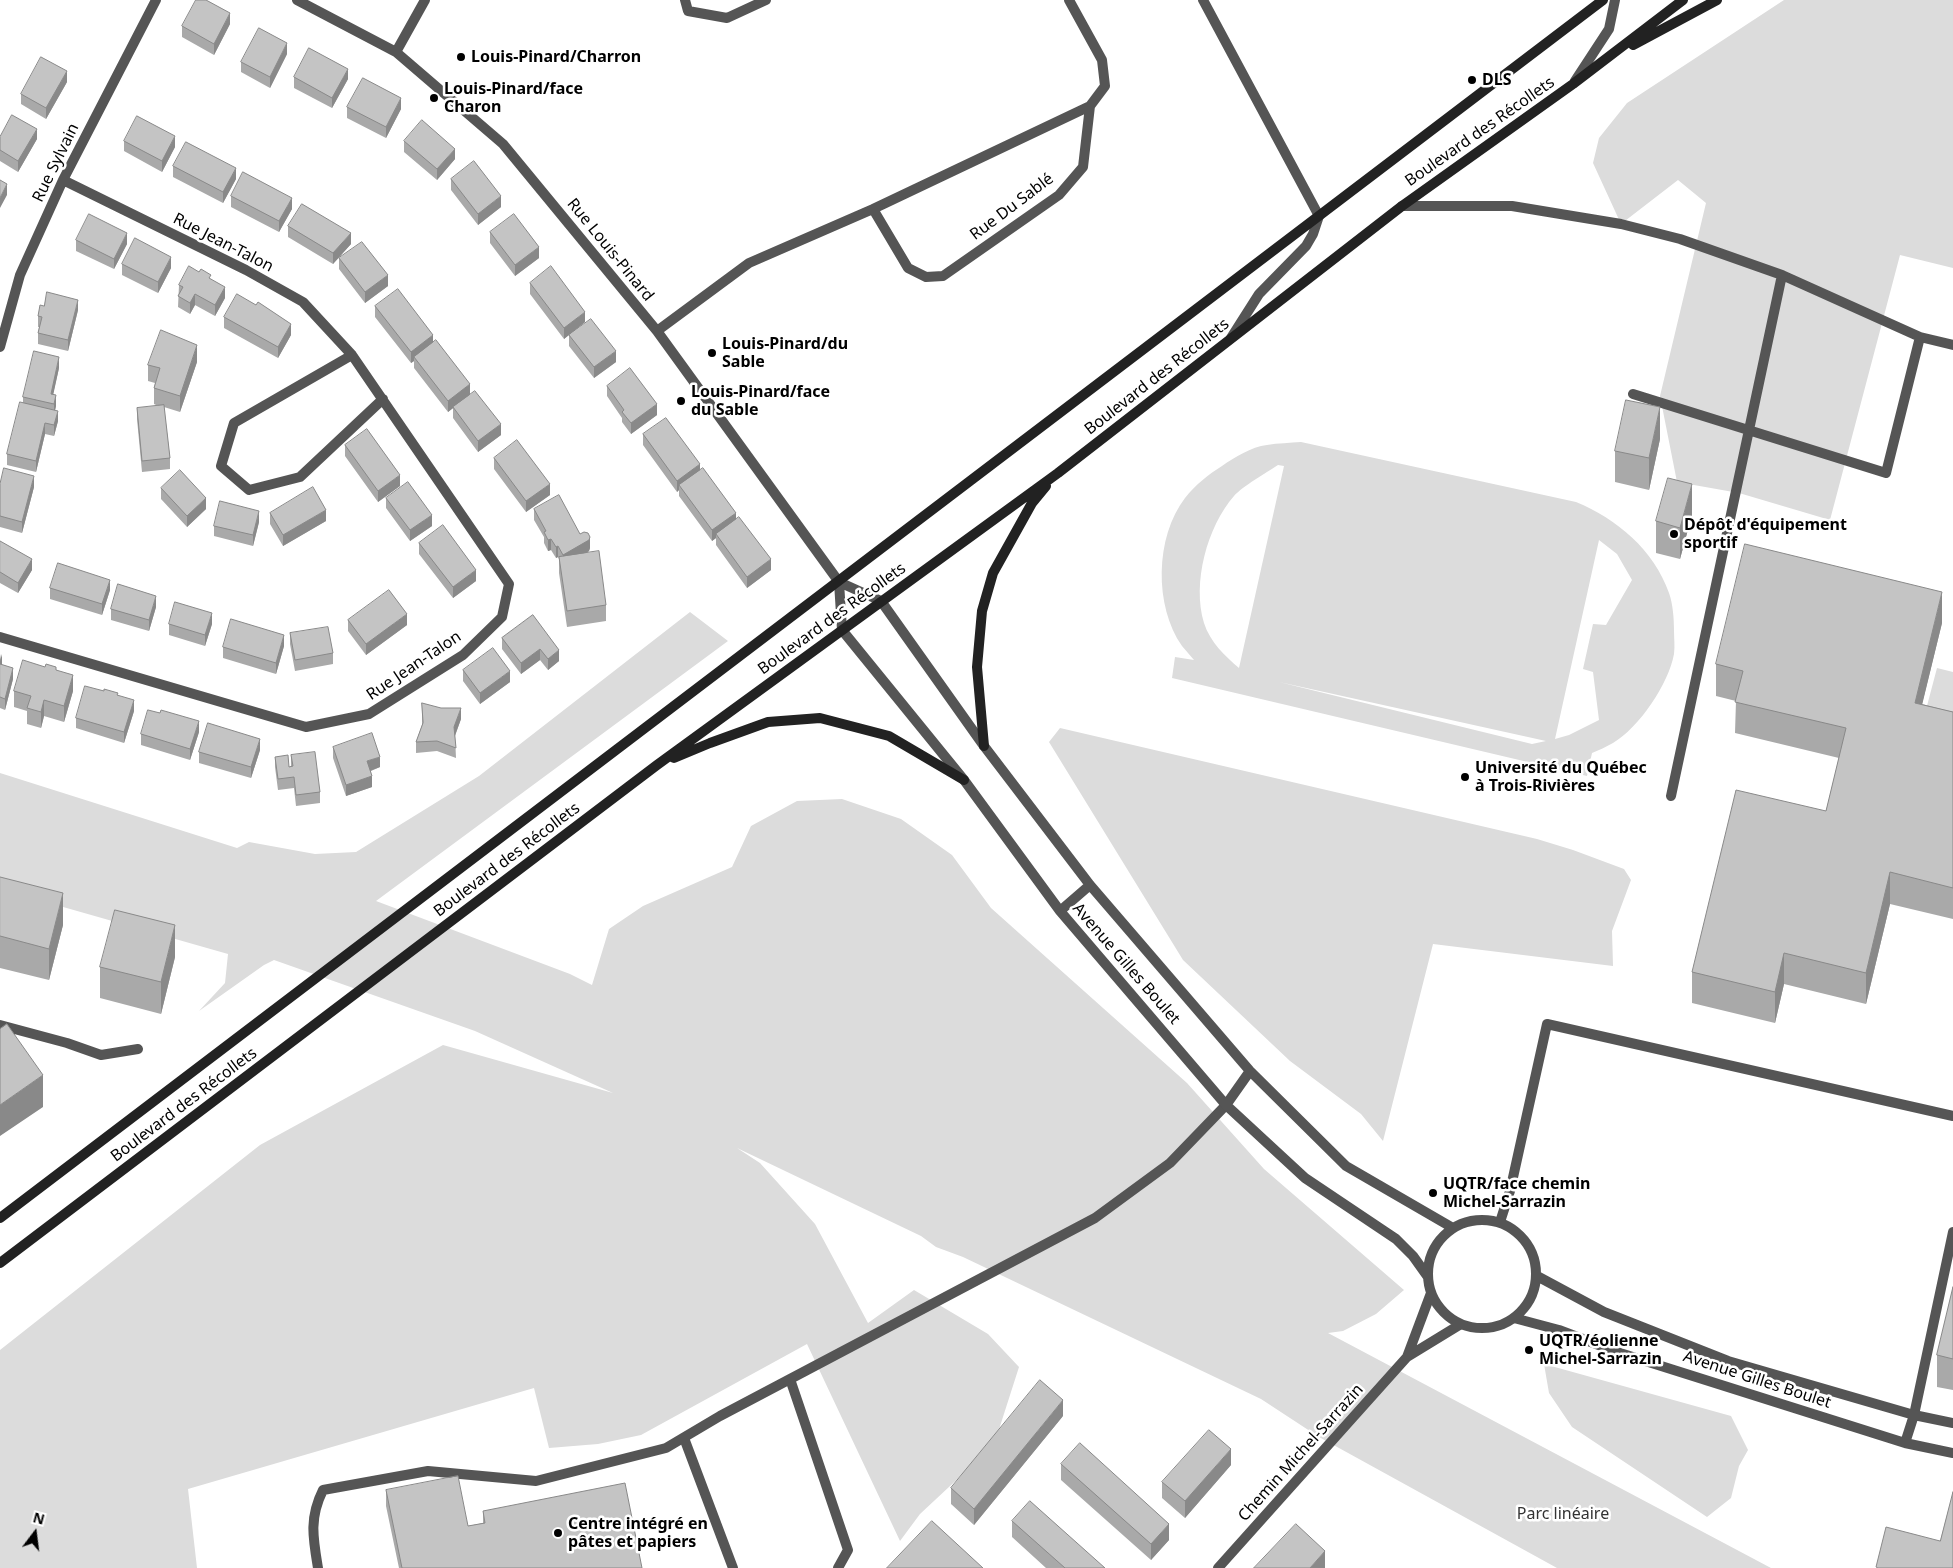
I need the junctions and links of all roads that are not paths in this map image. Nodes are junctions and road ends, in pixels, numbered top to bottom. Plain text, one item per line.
1 (156, 0) edge
2 (297, 0) edge
3 (426, 0) edge
4 (685, 0) edge
5 (766, 0) edge
6 (1069, 0) edge
7 (1203, 0) edge
8 (1603, 0) edge
9 (1615, 0) edge
10 (1683, 0) edge
11 (1718, 0) edge
12 (396, 52) junction
13 (1606, 60) junction
14 (1573, 84) junction
15 (1090, 106) junction
16 (63, 180) junction
17 (1402, 206) junction
18 (873, 209) junction
19 (1319, 216) junction
20 (1782, 275) junction
21 (657, 331) junction
22 (1920, 337) junction
23 (1230, 339) junction
24 (1953, 345) edge
25 (0, 346) edge
26 (352, 355) junction
27 (1633, 394) dead end
28 (383, 399) junction
29 (1748, 429) junction
30 (1058, 473) junction
31 (839, 582) junction
32 (881, 601) junction
33 (842, 630) junction
34 (0, 638) edge
35 (984, 746) junction
36 (657, 765) junction
37 (964, 780) junction
38 (1671, 796) dead end
39 (1090, 885) junction
40 (1060, 911) junction
41 (0, 1025) edge
42 (138, 1049) dead end
43 (1250, 1071) junction
44 (1226, 1105) junction
45 (1953, 1116) edge
46 (0, 1218) edge
47 (1500, 1222) junction
48 (1453, 1228) junction
49 (1953, 1232) edge
50 (0, 1263) edge
51 (1537, 1276) junction
52 (1428, 1277) junction
53 (1431, 1293) junction
54 (1514, 1318) junction
55 (1462, 1324) junction
56 (1407, 1357) junction
57 (790, 1379) junction
58 (1914, 1414) junction
59 (1953, 1423) edge
60 (684, 1438) junction
61 (1905, 1443) junction
62 (1953, 1453) edge
63 (318, 1568) edge
64 (733, 1568) edge
65 (838, 1568) edge
66 (1218, 1568) edge

1 - 16 street, Rue Sylvain
2 - 12 street, Rue Louis-Pinard
3 - 12 street
4 - 5 street
6 - 15 street
7 - 19 street
8 - 19 main road, Boulevard des Récollets
9 - 14 street
10 - 13 main road, Boulevard des Récollets
11 - 13 main road
12 - 21 street, Rue Louis-Pinard
13 - 14 main road, Boulevard des Récollets
14 - 17 main road, Boulevard des Récollets
15 - 18 street
15 - 18 street, Rue Du Sablé
16 - 25 street, Rue Sylvain
16 - 26 street, Rue Jean-Talon
17 - 20 street
17 - 23 main road, Boulevard des Récollets
18 - 21 street
19 - 23 street
19 - 31 main road, Boulevard des Récollets
20 - 22 street
20 - 29 street
21 - 31 street, Rue Louis-Pinard
22 - 24 street
22 - 29 street
23 - 30 main road, Boulevard des Récollets
26 - 28 street, Rue Jean-Talon
26 - 28 street
27 - 29 street
28 - 34 street, Rue Jean-Talon
29 - 38 street
30 - 32 main road, Boulevard des Récollets
30 - 35 main road
31 - 32 street, Rue Louis-Pinard
31 - 33 street
31 - 46 main road, Boulevard des Récollets
32 - 33 main road, Boulevard des Récollets
32 - 35 street, Avenue Gilles Boulet
33 - 36 main road, Boulevard des Récollets
33 - 37 street, Avenue Gilles Boulet
35 - 39 street, Avenue Gilles Boulet
36 - 37 main road
36 - 50 main road, Boulevard des Récollets
37 - 40 street, Avenue Gilles Boulet
39 - 40 street
39 - 43 street, Avenue Gilles Boulet
40 - 44 street, Avenue Gilles Boulet
41 - 42 street
43 - 44 street
43 - 48 street, Avenue Gilles Boulet
44 - 52 street, Avenue Gilles Boulet
44 - 57 street
45 - 47 street
47 - 48 street, Avenue Gilles Boulet
47 - 51 street, Avenue Gilles Boulet
48 - 52 street, Avenue Gilles Boulet
49 - 58 street
51 - 54 street, Avenue Gilles Boulet
51 - 58 street, Avenue Gilles Boulet
52 - 53 street, Avenue Gilles Boulet
53 - 55 street, Avenue Gilles Boulet
53 - 56 street, Chemin Michel-Sarrazin
54 - 55 street, Avenue Gilles Boulet
54 - 61 street, Avenue Gilles Boulet
55 - 56 street, Chemin Michel-Sarrazin
56 - 66 street, Chemin Michel-Sarrazin
57 - 60 street
57 - 65 street
58 - 59 street, Avenue Gilles Boulet
58 - 61 street
60 - 63 street
60 - 64 street
61 - 62 street, Avenue Gilles Boulet

